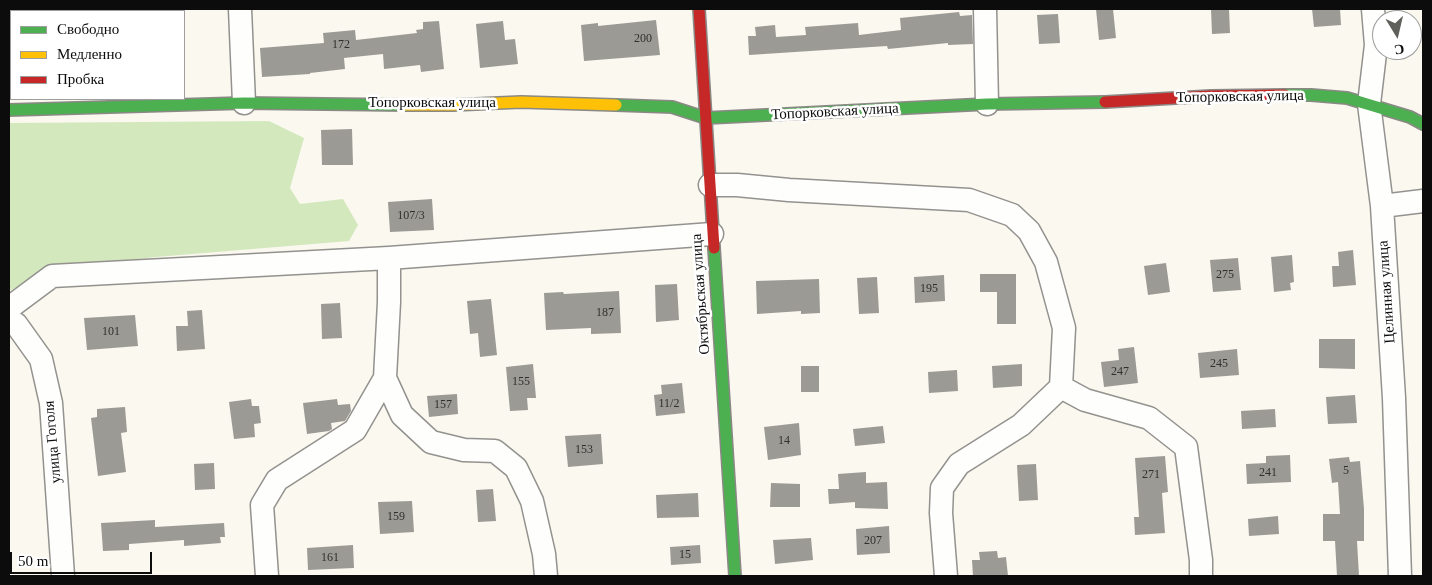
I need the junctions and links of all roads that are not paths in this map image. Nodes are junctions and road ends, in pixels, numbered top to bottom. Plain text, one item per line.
1 (240, 9) edge
2 (699, 9) edge
3 (985, 9) edge
4 (1373, 9) edge
5 (244, 103) junction
6 (71, 104) edge
7 (987, 104) junction
8 (1369, 104) junction
9 (9, 110) edge
10 (706, 118) junction
11 (1423, 124) edge
12 (710, 184) junction
13 (1423, 201) edge
14 (1382, 206) junction
15 (712, 234) junction
16 (389, 258) junction
17 (9, 308) edge
18 (9, 320) edge
19 (385, 378) junction
20 (1061, 387) junction
21 (64, 576) edge
22 (267, 576) edge
23 (546, 576) edge
24 (735, 576) edge
25 (946, 576) edge
26 (1201, 576) edge
27 (1400, 576) edge

1 - 5 street
2 - 10 street, Октябрьская улица
3 - 7 street
4 - 8 street, Целинная улица
5 - 6 street, Топорковская улица
5 - 10 street, Топорковская улица
6 - 9 street, Топорковская улица
7 - 8 street, Топорковская улица
7 - 10 street, Топорковская улица
8 - 11 street, Топорковская улица
8 - 14 street, Целинная улица
10 - 12 street, Октябрьская улица
12 - 15 street, Октябрьская улица
12 - 20 street
13 - 14 street
14 - 27 street, Целинная улица
15 - 16 street
15 - 24 street, Октябрьская улица
16 - 17 street
16 - 19 street
18 - 21 street, улица Гоголя
19 - 22 street
19 - 23 street
20 - 25 street
20 - 26 street

